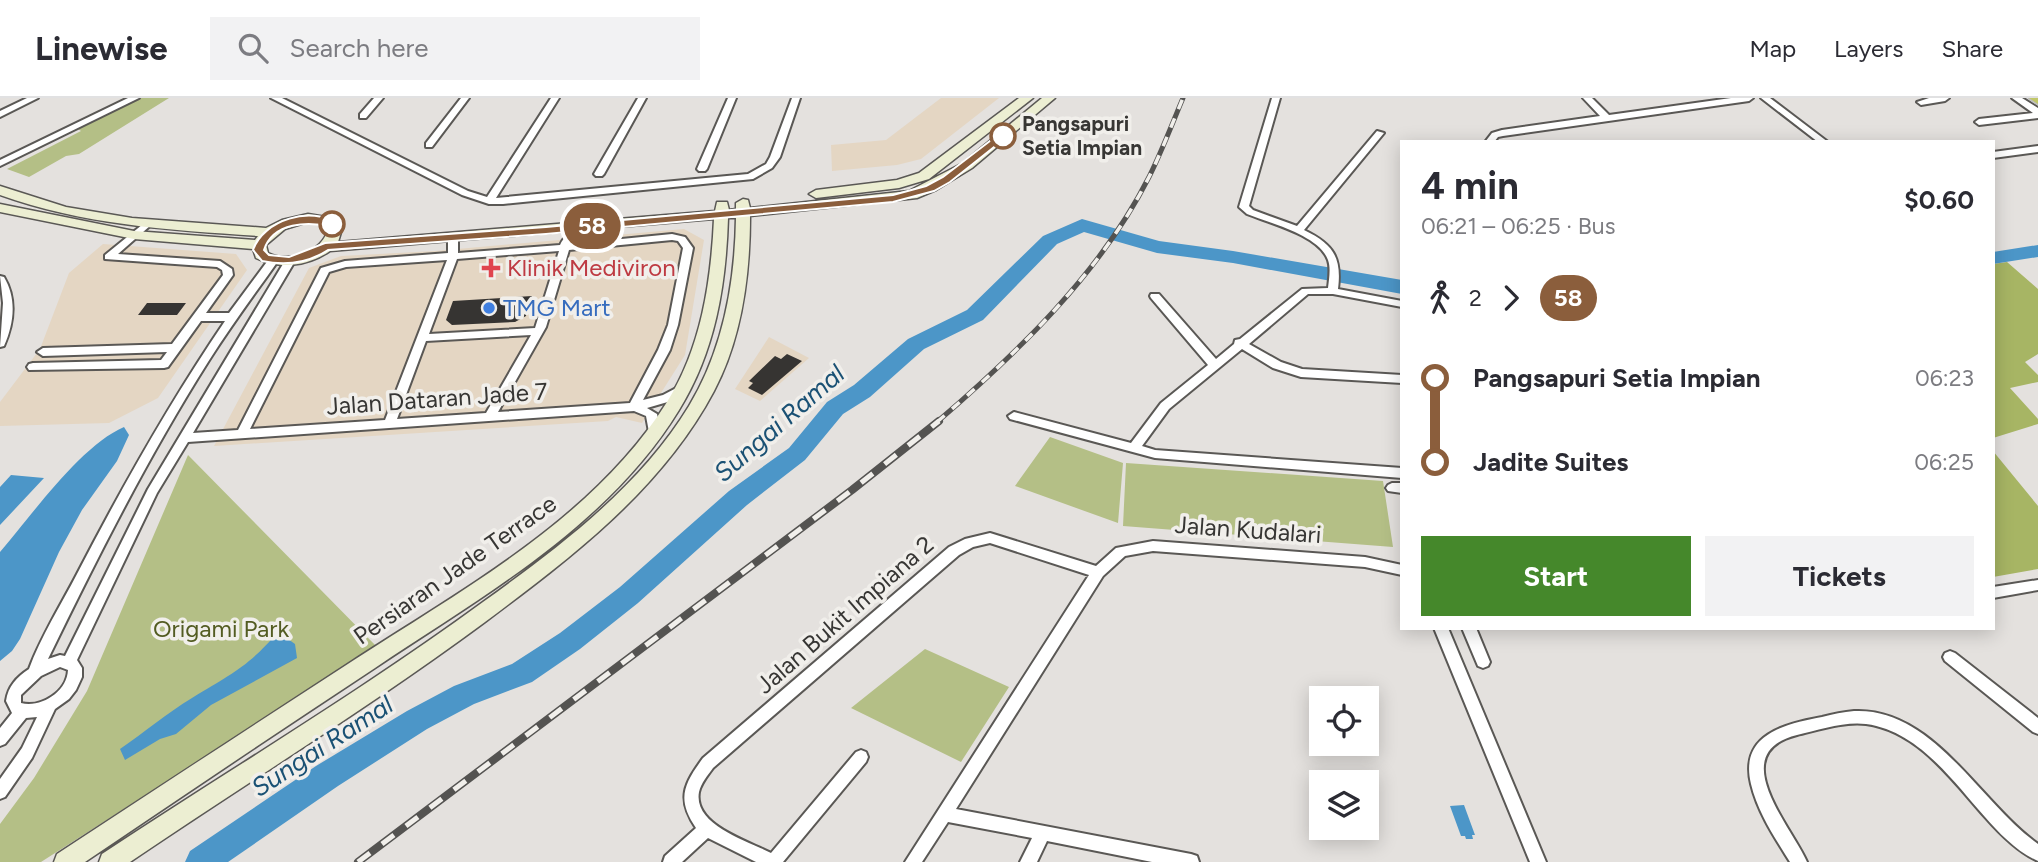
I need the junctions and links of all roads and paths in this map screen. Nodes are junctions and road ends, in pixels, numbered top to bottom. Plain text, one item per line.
1 (34, 98) edge
2 (135, 98) edge
3 (275, 98) edge
4 (379, 98) edge
5 (465, 98) edge
6 (555, 98) edge
7 (642, 98) edge
8 (732, 98) edge
9 (796, 98) edge
10 (1027, 98) edge
11 (1049, 98) edge
12 (1276, 98) edge
13 (1587, 98) edge
14 (1749, 98) edge
15 (1765, 98) edge
16 (1945, 98) edge
17 (2016, 98) edge
18 (1921, 102) dead end
19 (2038, 113) edge
20 (0, 114) edge
21 (363, 116) dead end
22 (1606, 117) junction
23 (1979, 122) dead end
24 (1380, 133) dead end
25 (1490, 140) edge
26 (1821, 140) edge
27 (429, 145) dead end
28 (2038, 149) edge
29 (1995, 155) edge
30 (1, 163) edge
31 (702, 169) dead end
32 (599, 174) dead end
33 (0, 190) edge
34 (489, 201) junction
35 (0, 208) edge
36 (743, 208) junction
37 (722, 210) junction
38 (148, 223) junction
39 (620, 223) junction
40 (1298, 231) junction
41 (269, 233) junction
42 (335, 234) junction
43 (134, 235) junction
44 (453, 237) junction
45 (259, 245) junction
46 (325, 247) junction
47 (564, 248) junction
48 (453, 257) junction
49 (273, 261) junction
50 (290, 261) junction
51 (1334, 265) joint
52 (325, 270) joint
53 (0, 279) edge
54 (1334, 286) junction
55 (1306, 291) joint
56 (1155, 296) dead end
57 (1400, 303) edge
58 (197, 317) junction
59 (233, 317) junction
60 (538, 331) junction
61 (422, 338) junction
62 (0, 343) edge
63 (1239, 343) junction
64 (175, 348) junction
65 (43, 352) dead end
66 (1214, 364) junction
67 (33, 368) dead end
68 (195, 373) junction
69 (221, 373) junction
70 (1400, 379) edge
71 (682, 389) junction
72 (635, 407) junction
73 (491, 416) junction
74 (1014, 416) dead end
75 (390, 423) junction
76 (243, 432) junction
77 (655, 432) junction
78 (184, 438) junction
79 (1132, 449) junction
80 (1400, 473) edge
81 (1400, 570) edge
82 (1098, 572) junction
83 (2038, 585) edge
84 (1995, 593) edge
85 (1442, 630) edge
86 (1470, 630) edge
87 (1950, 657) dead end
88 (69, 662) junction
89 (1483, 662) dead end
90 (36, 668) junction
91 (50, 705) junction
92 (23, 711) junction
93 (2034, 719) edge
94 (0, 739) edge
95 (861, 757) dead end
96 (0, 792) edge
97 (946, 814) junction
98 (706, 829) junction
99 (1044, 832) junction
100 (2038, 853) edge
101 (65, 862) edge
102 (110, 862) edge
103 (671, 862) edge
104 (773, 862) edge
105 (913, 862) edge
106 (1028, 862) edge
107 (1191, 862) edge
108 (1538, 862) edge
109 (1799, 862) edge

1 - 20 street
2 - 30 street
3 - 34 street
4 - 21 street
5 - 27 street
6 - 34 street
7 - 32 street
8 - 31 street
9 - 34 street
10 - 36 street
11 - 36 street
12 - 40 street
13 - 22 street
14 - 22 street
15 - 26 street
16 - 18 street
17 - 19 street
19 - 23 street
22 - 25 street
24 - 40 street
28 - 29 street
33 - 38 street
35 - 43 street
36 - 37 street
36 - 102 street, Persiaran Jade Terrace
37 - 39 street
37 - 42 street
37 - 71 street, Persiaran Jade Terrace
38 - 41 street
38 - 43 street
39 - 44 street
39 - 47 street
40 - 51 street
41 - 42 street
41 - 45 street
42 - 46 street
43 - 45 street
43 - 58 street
44 - 46 street
44 - 48 street
45 - 49 street
46 - 50 street
47 - 48 street
47 - 60 street
47 - 72 street
48 - 52 street
48 - 61 street
49 - 50 street
49 - 59 street
50 - 69 street
51 - 54 street
52 - 76 street
53 - 62 street
54 - 55 street
54 - 57 street
55 - 63 street
56 - 66 street
58 - 59 street
58 - 64 street
59 - 68 street
60 - 61 street
60 - 73 street
61 - 75 street
63 - 66 street
63 - 70 street
64 - 65 street
64 - 67 street
66 - 79 street
68 - 69 street
68 - 90 street
69 - 78 street
71 - 72 street, Jalan Dataran Jade 7
71 - 77 street, Persiaran Jade Terrace
72 - 73 street, Jalan Dataran Jade 7
72 - 77 street
73 - 75 street, Jalan Dataran Jade 7
74 - 79 street
75 - 76 street, Jalan Dataran Jade 7
76 - 78 street, Jalan Dataran Jade 7
77 - 101 street, Persiaran Jade Terrace
78 - 88 street
79 - 80 street
81 - 82 street, Jalan Kudalari
82 - 97 street
82 - 98 street, Jalan Bukit Impiana 2
83 - 84 street
85 - 108 street
86 - 89 street
87 - 93 street
88 - 90 street
88 - 91 street
90 - 92 street
91 - 92 street
91 - 96 street
92 - 94 street
95 - 104 street
97 - 99 street
97 - 105 street
98 - 103 street
98 - 104 street
99 - 106 street
99 - 107 street
100 - 109 street

